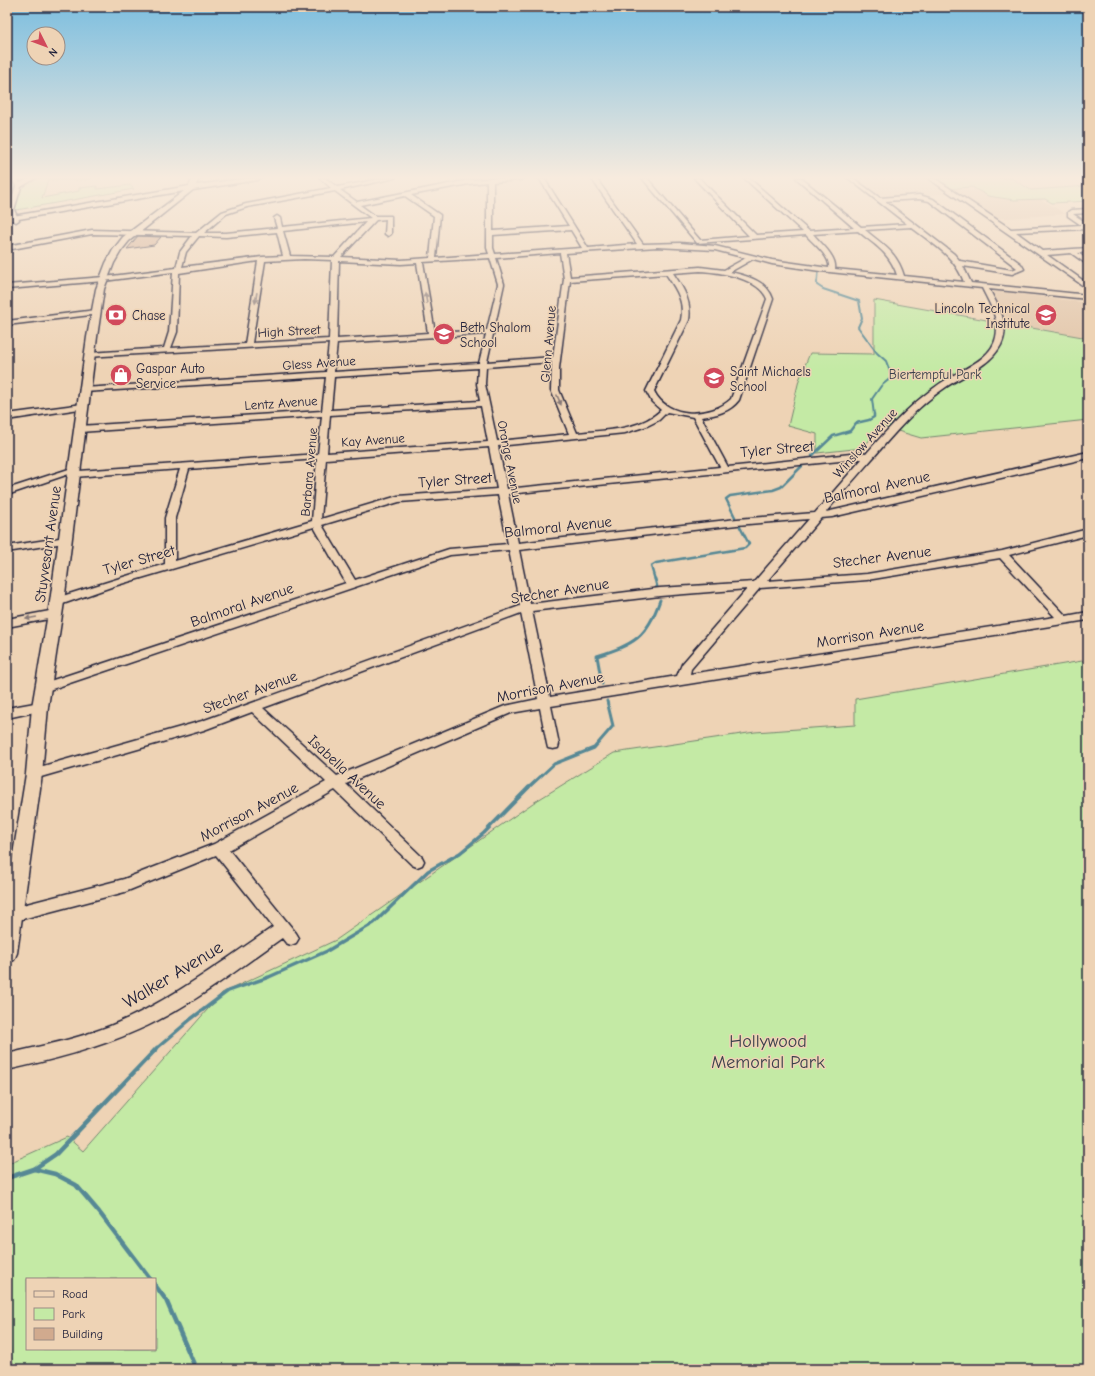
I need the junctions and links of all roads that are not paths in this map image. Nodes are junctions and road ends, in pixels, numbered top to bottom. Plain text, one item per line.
1 (38, 242) edge
2 (124, 242) edge
3 (190, 242) edge
4 (284, 242) edge
5 (351, 242) edge
6 (435, 242) edge
7 (490, 242) edge
8 (581, 242) edge
9 (639, 242) edge
10 (695, 242) edge
11 (816, 242) edge
12 (876, 242) edge
13 (936, 242) edge
14 (988, 242) edge
15 (1026, 242) edge
16 (657, 244) junction
17 (642, 246) junction
18 (7, 248) edge
19 (586, 250) junction
20 (1088, 250) edge
21 (563, 251) junction
22 (1072, 251) junction
23 (1041, 253) junction
24 (492, 257) junction
25 (752, 257) junction
26 (287, 258) junction
27 (336, 258) junction
28 (262, 259) junction
29 (433, 260) junction
30 (420, 261) junction
31 (958, 263) junction
32 (1088, 263) edge
33 (832, 270) junction
34 (177, 271) junction
35 (668, 272) junction
36 (725, 272) junction
37 (901, 277) junction
38 (104, 279) junction
39 (567, 279) junction
40 (969, 284) junction
41 (984, 286) junction
42 (7, 287) edge
43 (1088, 287) edge
44 (1088, 297) edge
45 (96, 312) junction
46 (7, 323) edge
47 (489, 332) junction
48 (432, 335) junction
49 (333, 341) junction
50 (248, 346) junction
51 (167, 350) junction
52 (89, 355) junction
53 (556, 358) junction
54 (483, 365) junction
55 (331, 375) junction
56 (84, 390) junction
57 (485, 403) junction
58 (83, 406) junction
59 (666, 409) junction
60 (327, 413) junction
61 (696, 415) junction
62 (7, 417) edge
63 (79, 429) junction
64 (574, 436) junction
65 (493, 444) junction
66 (1088, 455) edge
67 (322, 457) junction
68 (869, 457) junction
69 (185, 466) junction
70 (725, 469) junction
71 (75, 472) junction
72 (7, 492) edge
73 (502, 492) junction
74 (820, 515) junction
75 (317, 524) junction
76 (1088, 532) edge
77 (66, 540) junction
78 (514, 547) junction
79 (7, 549) edge
80 (1002, 554) junction
81 (170, 567) junction
82 (352, 584) junction
83 (758, 584) junction
84 (56, 608) junction
85 (525, 608) junction
86 (1088, 616) edge
87 (1064, 620) junction
88 (7, 623) edge
89 (682, 680) junction
90 (45, 688) junction
91 (544, 702) junction
92 (40, 707) junction
93 (254, 707) junction
94 (7, 713) edge
95 (552, 744) dead end
96 (34, 774) junction
97 (336, 783) junction
98 (219, 848) junction
99 (417, 861) dead end
100 (10, 915) edge
101 (7, 953) edge
102 (7, 1062) edge

1 - 18 street
2 - 38 main road, Stuyvesant Avenue
3 - 34 street
4 - 26 street
5 - 27 street
6 - 29 street
7 - 24 street, Orange Avenue
8 - 19 street
9 - 17 street
10 - 16 street
11 - 33 street
12 - 37 street
13 - 31 street
14 - 31 street
15 - 23 street
16 - 17 street
16 - 25 street
17 - 19 street
19 - 21 street
20 - 22 street
21 - 24 street
21 - 39 street, Glenn Avenue
22 - 23 street
22 - 32 street
23 - 43 street
24 - 29 street
24 - 47 street, Orange Avenue
25 - 33 street
25 - 36 street
26 - 27 street
26 - 28 street
27 - 30 street
27 - 49 street, Barbara Avenue
28 - 34 street
28 -> 50 street
29 - 30 street
48 -> 30 street
31 - 40 street
33 - 37 street
34 - 38 street
34 - 51 street
35 - 36 street
35 - 39 street
35 - 59 street
36 - 61 street
37 - 40 street
38 - 42 street
38 - 45 main road, Stuyvesant Avenue
39 - 53 street, Glenn Avenue
40 - 41 street
41 - 44 street
41 - 68 street, Winslow Avenue
45 - 46 street
45 - 52 main road, Stuyvesant Avenue
47 - 48 street, High Street
47 - 54 street, Orange Avenue
48 - 49 street, High Street
49 - 50 street, High Street
49 - 55 street, Barbara Avenue
50 - 51 street, High Street
51 - 52 street, High Street
52 - 56 main road, Stuyvesant Avenue
53 - 54 street, Gless Avenue
53 -> 64 street, Glenn Avenue
54 - 55 street, Gless Avenue
54 - 57 street, Orange Avenue
55 - 56 street, Gless Avenue
55 - 60 street, Barbara Avenue
56 - 58 main road, Stuyvesant Avenue
57 - 60 street, Lentz Avenue
57 - 65 street, Orange Avenue
58 - 62 street
58 - 63 main road, Stuyvesant Avenue
59 - 61 street
59 - 64 street, Kay Avenue
60 - 63 street, Lentz Avenue
60 - 67 street, Barbara Avenue
61 - 70 street
63 - 71 main road, Stuyvesant Avenue
64 - 65 street, Kay Avenue
65 - 67 street, Kay Avenue
65 - 73 street, Orange Avenue
66 - 74 street, Balmoral Avenue
67 - 69 street, Kay Avenue
67 - 75 street, Barbara Avenue
68 - 70 street, Tyler Street
68 - 74 street, Winslow Avenue
69 - 71 street, Kay Avenue
69 - 81 street
70 - 73 street, Tyler Street
71 - 72 street, Kay Avenue
71 - 77 main road, Stuyvesant Avenue
73 - 75 street, Tyler Street
73 - 78 street, Orange Avenue
74 - 78 street, Balmoral Avenue
74 - 83 street, Winslow Avenue
75 - 81 street, Tyler Street
75 - 82 street, Barbara Avenue
76 - 80 street, Stecher Avenue
77 - 79 street
77 - 84 main road, Stuyvesant Avenue
78 - 82 street, Balmoral Avenue
78 - 85 street, Orange Avenue
80 - 83 street, Stecher Avenue
80 - 87 street
81 - 84 street, Tyler Street
82 - 90 street, Balmoral Avenue
83 - 85 street, Stecher Avenue
83 - 89 street, Winslow Avenue
84 -> 88 street, Tyler Street
84 - 90 main road, Stuyvesant Avenue
85 - 91 street, Orange Avenue
85 - 93 street, Stecher Avenue
86 - 87 street, Morrison Avenue
87 - 89 street, Morrison Avenue
89 - 91 street, Morrison Avenue
90 - 92 main road, Stuyvesant Avenue
91 - 95 street, Orange Avenue
91 - 97 street, Morrison Avenue
92 - 94 street
92 - 96 main road, Stuyvesant Avenue
93 - 96 street, Stecher Avenue
93 - 97 street, Isabella Avenue
96 - 100 main road, Stuyvesant Avenue
97 - 98 street, Morrison Avenue
97 - 99 street, Isabella Avenue
98 - 100 street, Morrison Avenue
98 - 102 street, Walker Avenue
100 - 101 main road, Stuyvesant Avenue

